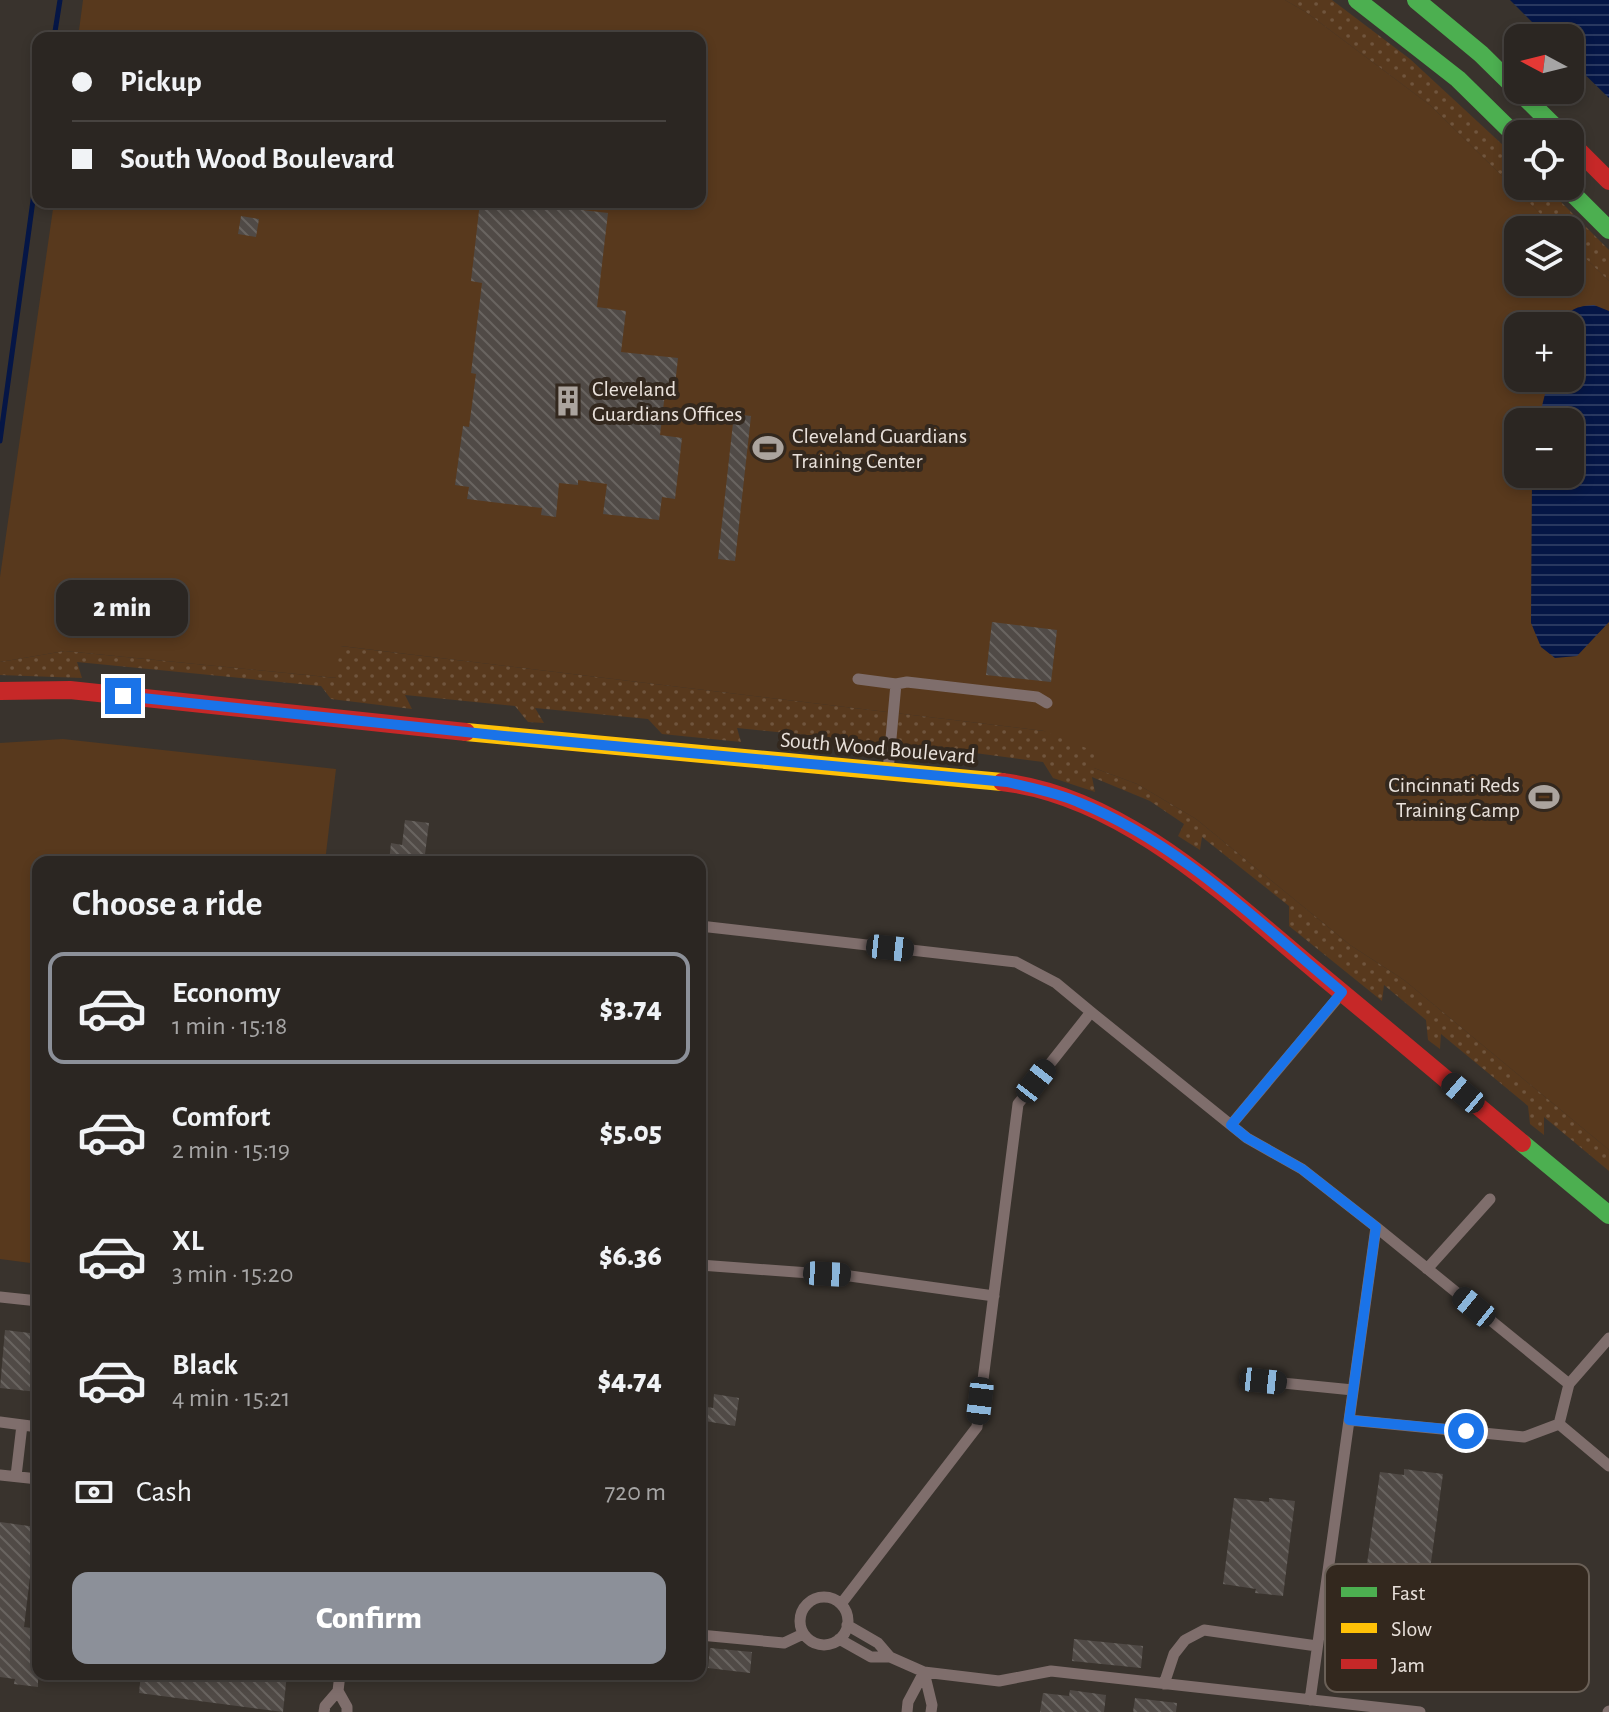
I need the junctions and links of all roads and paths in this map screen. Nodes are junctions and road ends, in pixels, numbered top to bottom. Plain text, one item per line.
1 (1357, 0) edge
2 (1416, 0) edge
3 (1548, 120) edge
4 (1504, 124) edge
5 (1584, 156) edge
6 (1609, 181) edge
7 (1579, 200) edge
8 (1609, 230) edge
9 (858, 679) dead end
10 (896, 684) junction
11 (0, 691) edge
12 (1047, 703) dead end
13 (888, 772) junction
14 (706, 927) edge
15 (1342, 992) junction
16 (1091, 1012) junction
17 (1231, 1125) junction
18 (1490, 1199) dead end
19 (1609, 1215) edge
20 (1376, 1227) junction
21 (706, 1265) edge
22 (1427, 1269) junction
23 (994, 1296) junction
24 (0, 1297) edge
25 (32, 1300) edge
26 (1609, 1338) edge
27 (1263, 1381) dead end
28 (1569, 1384) junction
29 (1353, 1390) junction
30 (1349, 1420) junction
31 (0, 1422) edge
32 (1559, 1424) junction
33 (22, 1425) junction
34 (32, 1426) edge
35 (1609, 1466) edge
36 (0, 1475) edge
37 (16, 1476) junction
38 (32, 1478) edge
39 (1329, 1564) edge
40 (1325, 1590) edge
41 (841, 1604) junction
42 (847, 1625) junction
43 (803, 1634) junction
44 (706, 1636) edge
45 (839, 1639) junction
46 (1317, 1646) junction
47 (890, 1657) junction
48 (924, 1672) junction
49 (339, 1680) edge
50 (1164, 1684) junction
51 (338, 1691) junction
52 (1310, 1700) junction
53 (324, 1712) edge
54 (347, 1712) edge
55 (907, 1712) edge
56 (931, 1712) edge
57 (1420, 1712) edge

1 - 4 street
2 - 3 street
5 - 6 street
7 - 8 street
9 - 10 lane
10 - 12 lane
10 - 13 lane
11 - 13 street, South Wood Boulevard
13 - 15 street, South Wood Boulevard
14 - 16 lane
15 - 17 lane
15 - 19 street, South Wood Boulevard
16 - 17 lane
16 - 23 lane
17 - 20 lane
18 - 22 lane
20 - 22 lane
20 - 29 lane
21 - 23 lane
22 - 28 lane
23 - 41 lane
24 - 25 lane
26 - 28 lane
27 - 29 lane
28 - 32 lane
29 - 30 lane
30 - 32 lane
30 - 39 lane
31 - 33 lane
32 - 35 lane
33 - 34 lane
33 - 37 lane
36 - 37 lane
37 - 38 lane
40 - 46 lane
41 - 42 lane
41 - 43 lane
42 - 45 lane
42 - 47 lane
43 - 44 lane
43 - 45 lane
45 - 47 lane
46 - 50 lane
46 - 52 lane
47 - 48 lane
48 - 50 lane
48 - 55 lane
48 - 56 lane
49 - 51 lane
50 - 52 lane
51 - 53 lane
51 - 54 lane
52 - 57 lane

